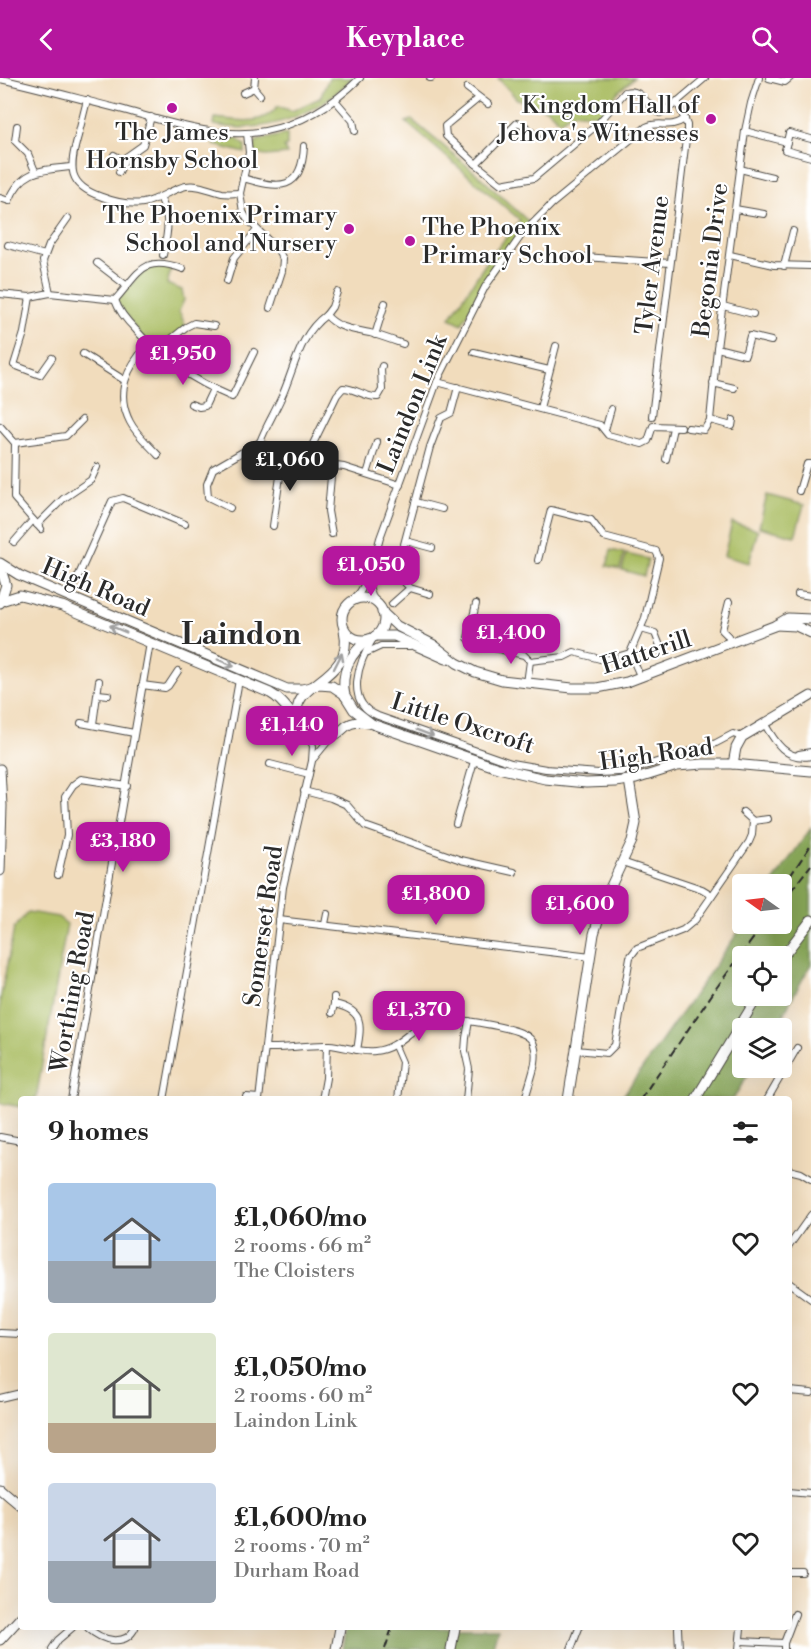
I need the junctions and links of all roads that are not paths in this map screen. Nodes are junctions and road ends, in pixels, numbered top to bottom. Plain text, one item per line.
1 (255, 78) edge
2 (360, 78) edge
3 (705, 78) edge
4 (759, 78) edge
5 (770, 78) edge
6 (790, 78) edge
7 (0, 79) edge
8 (254, 88) junction
9 (467, 88) dead end
10 (243, 93) dead end
11 (260, 95) dead end
12 (478, 98) junction
13 (87, 100) junction
14 (334, 100) junction
15 (677, 100) junction
16 (488, 104) dead end
17 (151, 117) junction
18 (685, 119) junction
19 (17, 126) dead end
20 (355, 131) dead end
21 (745, 131) junction
22 (247, 133) junction
23 (537, 137) dead end
24 (811, 139) edge
25 (787, 141) junction
26 (304, 146) dead end
27 (114, 155) dead end
28 (811, 157) edge
29 (123, 160) junction
30 (476, 164) junction
31 (71, 167) junction
32 (740, 169) junction
33 (35, 171) junction
34 (119, 172) dead end
35 (772, 177) dead end
36 (243, 178) junction
37 (240, 193) junction
38 (160, 197) junction
39 (0, 198) edge
40 (735, 209) junction
41 (764, 214) dead end
42 (68, 218) dead end
43 (257, 230) junction
44 (793, 231) dead end
45 (8, 245) dead end
46 (45, 255) junction
47 (162, 255) dead end
48 (730, 255) junction
49 (570, 256) dead end
50 (98, 263) dead end
51 (670, 263) junction
52 (784, 266) junction
53 (811, 266) edge
54 (183, 269) dead end
55 (227, 281) dead end
56 (127, 286) junction
57 (337, 292) dead end
58 (50, 293) junction
59 (0, 294) edge
60 (30, 297) junction
61 (115, 300) junction
62 (385, 303) dead end
63 (723, 306) junction
64 (270, 308) dead end
65 (753, 314) dead end
66 (326, 315) junction
67 (214, 326) dead end
68 (375, 335) junction
69 (771, 341) dead end
70 (148, 344) junction
71 (403, 344) dead end
72 (556, 346) dead end
73 (717, 348) junction
74 (156, 351) junction
75 (254, 352) dead end
76 (474, 352) dead end
77 (83, 354) dead end
78 (52, 358) dead end
79 (382, 366) dead end
80 (549, 370) junction
81 (124, 380) junction
82 (437, 382) junction
83 (713, 383) junction
84 (458, 387) junction
85 (213, 388) junction
86 (734, 388) dead end
87 (191, 404) dead end
88 (540, 408) junction
89 (611, 409) dead end
90 (652, 416) dead end
91 (82, 420) dead end
92 (710, 420) junction
93 (733, 420) dead end
94 (0, 428) edge
95 (603, 428) junction
96 (673, 428) junction
97 (260, 442) junction
98 (377, 442) dead end
99 (15, 443) junction
100 (158, 455) dead end
101 (283, 455) junction
102 (666, 459) dead end
103 (304, 462) junction
104 (811, 464) edge
105 (332, 465) junction
106 (97, 467) dead end
107 (367, 474) junction
108 (400, 485) junction
109 (799, 491) dead end
110 (416, 502) junction
111 (230, 508) dead end
112 (442, 509) dead end
113 (185, 524) dead end
114 (37, 525) junction
115 (273, 526) dead end
116 (332, 534) dead end
117 (405, 541) junction
118 (14, 542) dead end
119 (432, 548) dead end
120 (538, 560) dead end
121 (0, 564) edge
122 (368, 576) junction
123 (410, 588) junction
124 (430, 594) dead end
125 (798, 594) dead end
126 (811, 596) edge
127 (69, 597) junction
128 (1, 602) edge
129 (351, 602) junction
130 (729, 602) dead end
131 (392, 604) dead end
132 (476, 604) dead end
133 (381, 610) junction
134 (811, 619) edge
135 (774, 626) junction
136 (344, 627) junction
137 (641, 629) junction
138 (811, 633) edge
139 (372, 638) junction
140 (150, 643) junction
141 (730, 643) junction
142 (423, 648) junction
143 (662, 651) dead end
144 (630, 653) junction
145 (620, 656) dead end
146 (364, 658) junction
147 (609, 659) dead end
148 (530, 661) junction
149 (457, 663) junction
150 (177, 671) dead end
151 (174, 678) junction
152 (641, 678) junction
153 (181, 680) dead end
154 (239, 680) junction
155 (99, 681) dead end
156 (526, 683) junction
157 (142, 685) junction
158 (313, 686) junction
159 (98, 694) junction
160 (108, 695) dead end
161 (810, 696) edge
162 (347, 700) junction
163 (299, 721) junction
164 (81, 723) dead end
165 (764, 723) junction
166 (93, 724) junction
167 (372, 724) junction
168 (345, 726) junction
169 (305, 730) junction
170 (134, 733) junction
171 (335, 734) junction
172 (742, 736) junction
173 (811, 754) edge
174 (312, 761) junction
175 (474, 761) junction
176 (270, 764) dead end
177 (734, 764) junction
178 (0, 769) edge
179 (811, 771) edge
180 (309, 774) junction
181 (629, 780) junction
182 (127, 786) junction
183 (304, 791) junction
184 (743, 812) dead end
185 (768, 819) dead end
186 (753, 820) junction
187 (456, 824) dead end
188 (622, 862) junction
189 (0, 871) edge
190 (514, 872) dead end
191 (58, 875) dead end
192 (712, 895) junction
193 (327, 914) dead end
194 (279, 920) junction
195 (811, 920) edge
196 (325, 924) junction
197 (791, 946) edge
198 (591, 957) junction
199 (752, 1006) edge
200 (332, 1013) dead end
201 (469, 1021) junction
202 (327, 1045) junction
203 (395, 1046) junction
204 (265, 1048) junction
205 (797, 1048) dead end
206 (357, 1050) junction
207 (576, 1050) junction
208 (72, 1096) edge
209 (165, 1096) edge
210 (259, 1096) edge
211 (323, 1096) edge
212 (398, 1096) edge
213 (466, 1096) edge
214 (526, 1096) edge
215 (569, 1096) edge
216 (697, 1096) edge
217 (769, 1096) edge
218 (0, 1137) edge
219 (18, 1140) edge
220 (792, 1171) edge
221 (811, 1179) edge
222 (810, 1218) edge
223 (792, 1242) edge
224 (792, 1285) edge
225 (811, 1299) edge
226 (0, 1334) edge
227 (18, 1334) edge
228 (792, 1391) edge
229 (811, 1393) edge
230 (18, 1394) edge
231 (0, 1398) edge
232 (0, 1488) edge
233 (792, 1491) edge
234 (811, 1493) edge
235 (18, 1503) edge
236 (792, 1573) edge
237 (804, 1573) dead end
238 (795, 1614) dead end
239 (18, 1620) edge
240 (792, 1623) edge
241 (70, 1630) edge
242 (91, 1630) edge
243 (134, 1630) edge
244 (340, 1630) edge
245 (455, 1630) edge
246 (578, 1630) edge
247 (678, 1630) edge
248 (741, 1630) edge
249 (790, 1630) edge
250 (0, 1640) edge
251 (741, 1641) junction
252 (784, 1646) edge
253 (52, 1649) edge
254 (336, 1649) edge
255 (451, 1649) edge
256 (571, 1649) edge
257 (679, 1649) edge
258 (739, 1649) edge

1 - 8 street
2 - 14 street
3 - 15 street
4 - 21 street, Begonia Drive
5 - 6 street
7 - 13 street
8 - 10 street
8 - 11 street
9 - 12 street
12 - 16 street
12 - 30 street
13 - 17 street
13 - 31 street
14 - 20 street
14 - 22 street
15 - 18 street
15 - 30 street
17 - 22 street
17 - 29 street
18 - 51 street, Tyler Avenue
18 - 82 street, Laindon Link
19 - 33 street
21 - 25 street
21 - 32 street, Begonia Drive
22 - 36 street
23 - 30 street
24 - 25 street
25 - 28 street
26 - 36 street
27 - 29 street
29 - 34 street
31 - 33 street
31 - 38 street
32 - 35 street
32 - 40 street, Begonia Drive
33 - 39 street
36 - 37 street
37 - 38 street
37 - 43 street
38 - 47 street
40 - 41 street
40 - 48 street, Begonia Drive
42 - 46 street
43 - 55 street
43 - 64 street
44 - 52 street
45 - 46 street
46 - 58 street
48 - 52 street
48 - 63 street, Begonia Drive
49 - 51 street
50 - 56 street
51 - 90 street, Tyler Avenue
52 - 53 street
54 - 56 street
56 - 61 street
57 - 66 street
58 - 60 street
58 - 61 street
59 - 60 street
60 - 78 street
61 - 70 street
62 - 68 street
63 - 65 street
63 - 73 street, Begonia Drive
66 - 68 street
66 - 97 street
67 - 74 street
68 - 71 street
69 - 73 street
70 - 74 street
70 - 81 street
72 - 80 street
73 - 83 street, Begonia Drive
74 - 85 street
75 - 85 street
76 - 80 street
77 - 81 street
79 - 103 street
80 - 88 street
81 - 100 street
82 - 84 street
82 - 108 street, Laindon Link
83 - 86 street
83 - 92 street, Begonia Drive
84 - 88 street
84 - 110 street
85 - 87 street
88 - 95 street
89 - 95 street
91 - 99 street
92 - 93 street
92 - 96 street
94 - 99 street
95 - 96 street
96 - 102 street
97 - 101 street
97 - 111 street
98 - 107 street
99 - 114 street
101 - 103 street
101 - 115 street
103 - 105 street
104 - 109 street
105 - 107 street
105 - 116 street
106 - 114 street
107 - 108 street
108 - 122 street, Laindon Link
110 - 112 street
110 - 117 street
113 - 127 street
114 - 118 street
117 - 119 street
117 - 123 street
120 - 137 street
121 - 127 street, High Road
121 - 128 street
122 - 129 street, Laindon Link
122 - 133 street
123 - 124 street
123 - 131 street
125 - 126 street
127 -> 158 street, High Road
140 -> 128 street, High Road
129 - 133 street
129 - 136 street
130 - 141 street
132 - 148 street
133 - 139 street
133 - 149 street, Hatterill
134 - 135 street, Hatterill
135 - 138 street, Hatterill
135 - 141 street, Hatterill
136 - 139 street
158 -> 136 street
137 - 143 street
137 - 144 street
139 - 142 street, Hatterill
139 - 146 street, Little Oxcroft
139 - 162 street
140 - 154 street, High Road
140 - 157 street, Worthing Road
141 - 152 street, Hatterill
142 - 146 street
142 - 149 street, Hatterill
144 - 145 street
144 - 152 street
146 -> 172 street, Little Oxcroft
147 - 148 street
148 - 156 street
149 - 156 street, Hatterill
150 - 151 street
151 - 153 street
151 - 157 street
152 - 156 street, Hatterill
154 - 163 street, High Road
154 - 209 street
155 - 159 street
157 - 170 street, Worthing Road
158 - 162 street, High Road
158 - 163 street
159 - 160 street
159 - 166 street
161 - 165 street, Little Oxcroft
162 - 167 street, High Road
162 - 168 street
163 - 169 street, High Road
164 - 166 street
165 - 172 street, Little Oxcroft
165 - 173 street
166 - 170 street
167 - 168 street, High Road
167 - 175 street, High Road
168 - 171 street
169 - 171 street
169 - 174 street, Somerset Road
170 - 182 street, Worthing Road
171 - 174 street, Somerset Road
172 - 177 street
174 - 180 street, Somerset Road
175 - 181 street, High Road
175 - 187 street
176 - 180 street
177 - 179 street, High Road
177 - 181 street, High Road
178 - 189 street
180 - 183 street, Somerset Road
181 - 188 street
182 - 191 street
182 - 208 street, Worthing Road
183 - 190 street
183 - 194 street, Somerset Road
184 - 186 street
185 - 186 street
186 - 192 street
188 - 192 street
188 - 198 street
192 - 207 street
193 - 196 street
194 - 196 street
194 - 204 street, Somerset Road
195 - 197 street
196 - 198 street
198 - 207 street
199 - 216 street
200 - 206 street
201 - 203 street
201 - 213 street
201 - 214 street
202 - 204 street
202 - 206 street
202 - 211 street
203 - 206 street
203 - 212 street
204 - 210 street, Somerset Road
205 - 217 street
207 - 215 street
218 - 219 street
220 - 221 street
222 - 223 street
224 - 225 street
226 - 227 street
228 - 229 street
230 - 231 street
232 - 235 street
233 - 234 street
236 - 237 street
238 - 240 street
239 - 250 street
241 - 253 street
242 - 243 street
244 - 254 street
245 - 255 street
246 - 256 street
247 - 257 street
248 - 251 street
249 - 252 street
251 - 252 street
251 - 258 street

